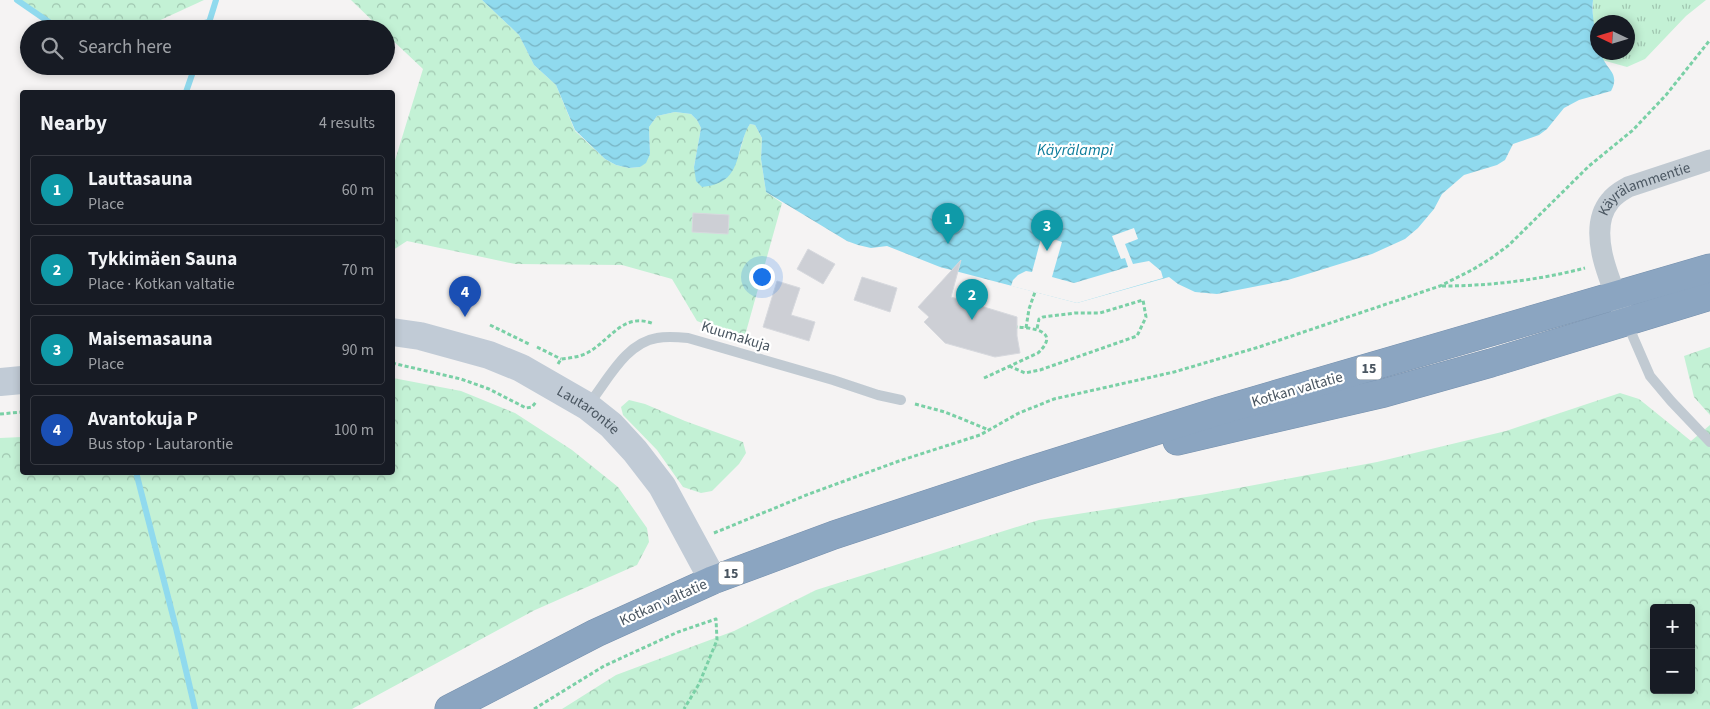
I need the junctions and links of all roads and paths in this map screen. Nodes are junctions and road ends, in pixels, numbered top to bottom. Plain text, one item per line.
1 (1710, 40) edge
2 (1710, 160) edge
3 (1604, 262) junction
4 (1710, 268) edge
5 (1440, 286) junction
6 (1034, 292) dead end
7 (1617, 296) junction
8 (1710, 296) edge
9 (1627, 322) junction
10 (490, 325) dead end
11 (1016, 327) dead end
12 (1026, 328) junction
13 (1037, 330) junction
14 (395, 333) edge
15 (688, 338) junction
16 (561, 359) junction
17 (395, 364) edge
18 (1009, 366) junction
19 (555, 370) dead end
20 (984, 378) dead end
21 (20, 380) edge
22 (0, 382) edge
23 (538, 399) dead end
24 (902, 400) joint
25 (587, 406) junction
26 (20, 412) edge
27 (0, 414) edge
28 (990, 430) junction
29 (1710, 442) edge
30 (1028, 471) junction
31 (693, 543) junction
32 (713, 580) junction
33 (449, 709) edge
34 (534, 709) edge
35 (684, 709) edge

1 - 5 path
2 - 3 street, Käyrälammentie
3 - 5 path
3 - 7 street, Käyrälammentie
4 - 7 highway, Kotkan valtatie / 15
5 - 28 path
6 - 12 path
7 - 9 street, Käyrälammentie
7 - 30 highway, Kotkan valtatie / 15
8 - 9 highway, Kotkan valtatie / 15
9 - 29 lane
9 - 30 highway, Kotkan valtatie / 15
10 - 16 path
11 - 12 path
12 - 13 path
13 - 18 path
13 - 18 path
14 - 25 street, Lautarontie
15 - 16 path
15 - 24 lane, Kuumakuja
15 - 25 lane, Kuumakuja
16 - 19 path
17 - 23 path
18 - 20 path
21 - 22 street
24 - 28 path
25 - 31 street, Lautarontie
26 - 27 path
28 - 31 path
30 - 32 highway, Kotkan valtatie / 15
31 - 32 street, Lautarontie
32 - 33 highway, Kotkan valtatie / 15
34 - 35 path

